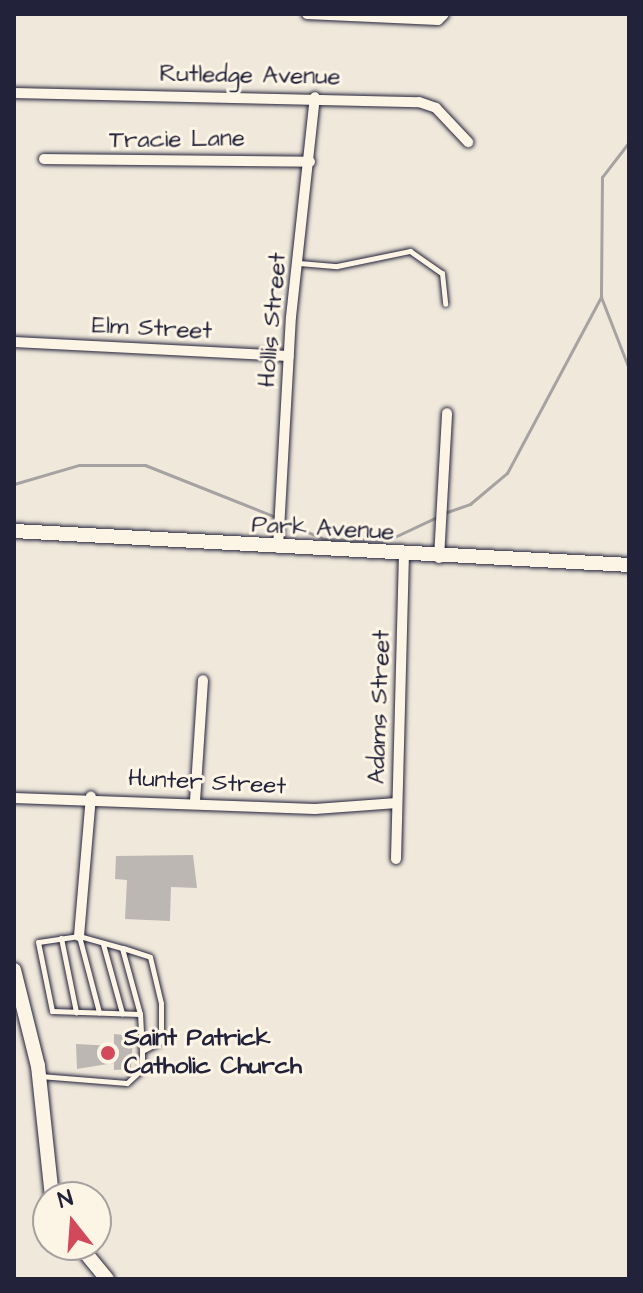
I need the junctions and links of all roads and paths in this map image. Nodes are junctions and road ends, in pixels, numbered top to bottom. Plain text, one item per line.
1 (307, 14) edge
2 (444, 14) edge
3 (344, 17) edge
4 (14, 93) edge
5 (315, 97) junction
6 (468, 142) dead end
7 (44, 159) dead end
8 (310, 162) junction
9 (298, 263) junction
10 (445, 304) dead end
11 (14, 342) edge
12 (289, 356) junction
13 (447, 413) dead end
14 (14, 531) edge
15 (278, 548) junction
16 (404, 556) junction
17 (439, 558) junction
18 (629, 565) edge
19 (203, 680) dead end
20 (91, 797) junction
21 (14, 798) edge
22 (195, 801) junction
23 (397, 803) junction
24 (396, 859) dead end
25 (79, 936) junction
26 (61, 938) junction
27 (103, 944) junction
28 (122, 948) junction
29 (14, 970) edge
30 (76, 1012) junction
31 (99, 1012) junction
32 (122, 1013) junction
33 (140, 1014) junction
34 (142, 1051) junction
35 (39, 1076) junction
36 (50, 1181) edge
37 (92, 1261) edge
38 (107, 1279) edge

1 - 3 street
2 - 3 street
4 - 5 street, Rutledge Avenue
5 - 6 street, Rutledge Avenue
5 - 8 street, Hollis Street
7 - 8 street, Tracie Lane
8 - 9 street, Hollis Street
9 - 10 lane
9 - 12 street, Hollis Street
11 - 12 street, Elm Street
12 - 15 street, Hollis Street
13 - 17 street
14 - 15 street, Park Avenue
15 - 16 street, Park Avenue
16 - 17 street, Park Avenue
16 - 23 street, Adams Street
17 - 18 street, Park Avenue
19 - 22 street
20 - 21 street, Hunter Street
20 - 22 street, Hunter Street
20 - 25 street
22 - 23 street, Hunter Street
23 - 24 street, Adams Street
25 - 26 lane
25 - 27 lane
25 - 31 lane
26 - 30 lane
26 - 30 lane
27 - 28 lane
27 - 32 lane
28 - 33 lane
28 - 34 lane
29 - 35 street
30 - 31 lane
31 - 32 lane
32 - 33 lane
33 - 34 lane
34 - 35 lane
35 - 36 street
37 - 38 street

